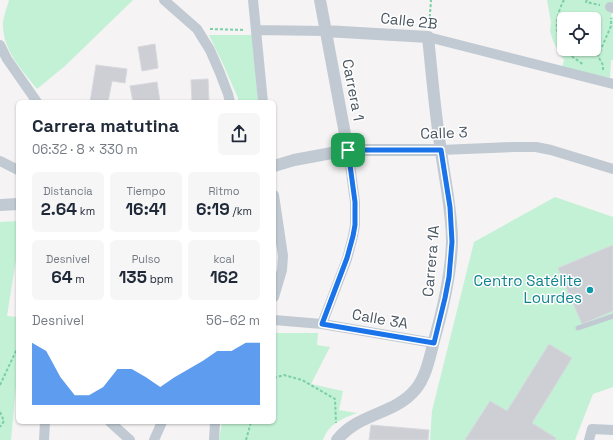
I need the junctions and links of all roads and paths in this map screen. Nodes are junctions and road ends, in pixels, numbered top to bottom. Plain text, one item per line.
1 (164, 0) edge
2 (253, 0) edge
3 (320, 0) edge
4 (431, 0) edge
5 (564, 0) edge
6 (587, 0) edge
7 (611, 7) edge
8 (560, 12) edge
9 (196, 29) junction
10 (256, 30) junction
11 (325, 31) junction
12 (428, 37) junction
13 (0, 45) edge
14 (602, 81) junction
15 (613, 84) edge
16 (36, 100) edge
17 (230, 100) edge
18 (263, 100) edge
19 (348, 150) junction
20 (441, 150) junction
21 (0, 161) edge
22 (276, 165) edge
23 (16, 169) edge
24 (613, 169) edge
25 (16, 204) edge
26 (0, 205) edge
27 (276, 209) edge
28 (276, 290) edge
29 (613, 316) edge
30 (276, 320) edge
31 (322, 324) junction
32 (578, 328) dead end
33 (434, 343) junction
34 (16, 351) edge
35 (276, 377) edge
36 (0, 385) edge
37 (0, 412) edge
38 (45, 424) edge
39 (112, 424) edge
40 (161, 424) edge
41 (215, 424) edge
42 (250, 424) edge
43 (0, 427) edge
44 (613, 430) edge
45 (44, 440) edge
46 (130, 440) edge
47 (154, 440) edge
48 (214, 440) edge
49 (246, 440) edge
50 (337, 440) edge
51 (589, 440) edge

1 - 9 street
2 - 10 street
3 - 11 street, Carrera 1
4 - 12 path
5 - 8 path
6 - 7 path
7 - 14 path
9 - 10 path
9 - 17 street
10 - 11 street, Calle 2B
10 - 18 street
11 - 12 street, Calle 2B
11 - 19 street, Carrera 1
12 - 14 street, Calle 2B
12 - 20 street, Carrera 1A
13 - 16 street
14 - 15 street, Calle 2B
19 - 20 street, Calle 3
19 - 22 street, Calle 3
19 - 31 street, Carrera 1
20 - 24 street, Calle 3
20 - 33 street, Carrera 1A
21 - 23 street
25 - 26 street
27 - 28 street
29 - 32 lane
30 - 31 street, Calle 3A
31 - 33 street, Calle 3A
33 - 50 street, Carrera 1A
34 - 36 path
35 - 50 path
37 - 43 path
38 - 45 street
39 - 46 street
40 - 47 street
41 - 48 street
42 - 49 path
44 - 51 street

